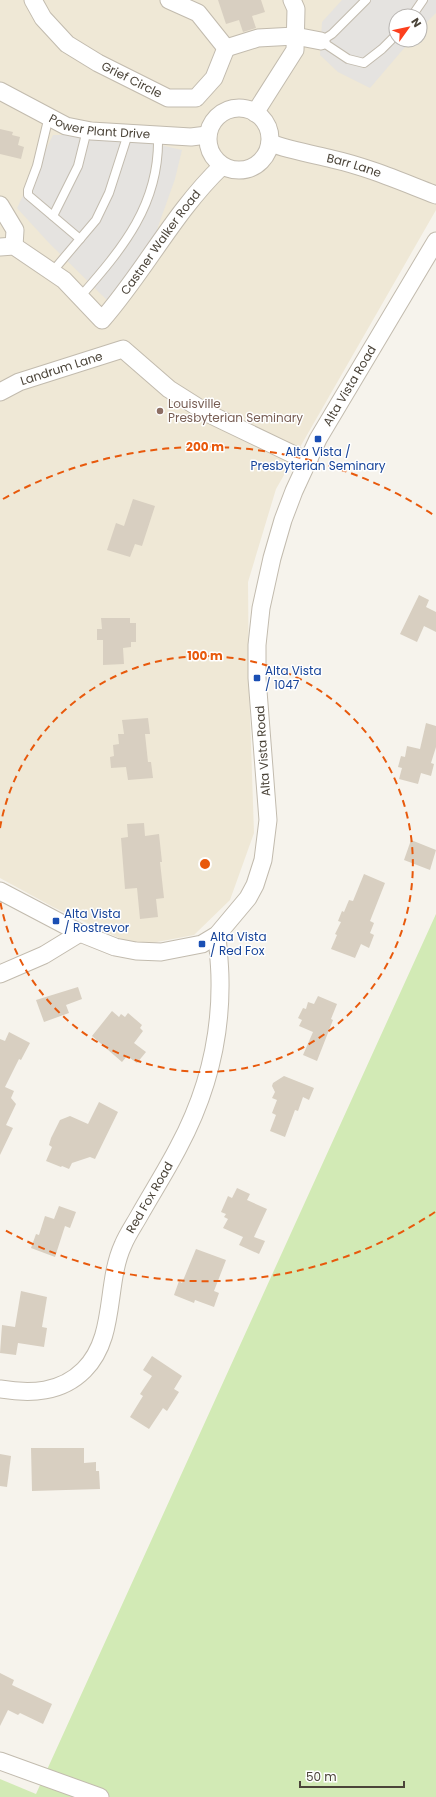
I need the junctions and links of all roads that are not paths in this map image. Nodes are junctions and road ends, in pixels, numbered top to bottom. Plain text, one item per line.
1 (169, 0) edge
2 (292, 0) edge
3 (366, 0) edge
4 (36, 1) edge
5 (295, 36) junction
6 (321, 41) junction
7 (388, 43) edge
8 (226, 48) junction
9 (0, 91) edge
10 (255, 112) junction
11 (49, 116) junction
12 (86, 130) junction
13 (128, 134) junction
14 (207, 135) junction
15 (158, 136) junction
16 (270, 143) junction
17 (222, 166) junction
18 (436, 195) edge
19 (0, 205) edge
20 (52, 216) junction
21 (80, 239) junction
22 (436, 241) edge
23 (7, 247) edge
24 (52, 272) junction
25 (80, 297) junction
26 (0, 392) edge
27 (309, 462) junction
28 (0, 891) edge
29 (80, 933) junction
30 (217, 934) junction
31 (0, 974) edge
32 (0, 1390) edge
33 (0, 1761) edge
34 (100, 1797) edge

1 - 8 street
2 - 5 street
3 - 6 lane
4 - 8 street, Grief Circle
5 - 6 street
5 - 8 street
5 - 10 street
6 - 7 lane
9 - 11 street, Power Plant Drive
10 - 14 street
10 - 16 street
11 - 12 street, Power Plant Drive
11 - 20 lane
12 - 13 street, Power Plant Drive
12 - 20 lane
13 - 15 street, Power Plant Drive
13 - 21 lane
14 - 15 street, Power Plant Drive
14 - 17 street
15 - 25 lane
16 - 17 street
16 - 18 street, Barr Lane
17 - 25 street, Castner Walker Road
19 - 23 street
20 - 21 lane
21 - 24 lane
22 - 27 street, Alta Vista Road
23 - 24 street
24 - 25 street
26 - 27 street, Landrum Lane
27 - 30 street, Alta Vista Road
28 - 29 street, Alta Vista Road
29 - 30 street, Alta Vista Road
29 - 31 street
30 - 32 street, Red Fox Road
33 - 34 street

